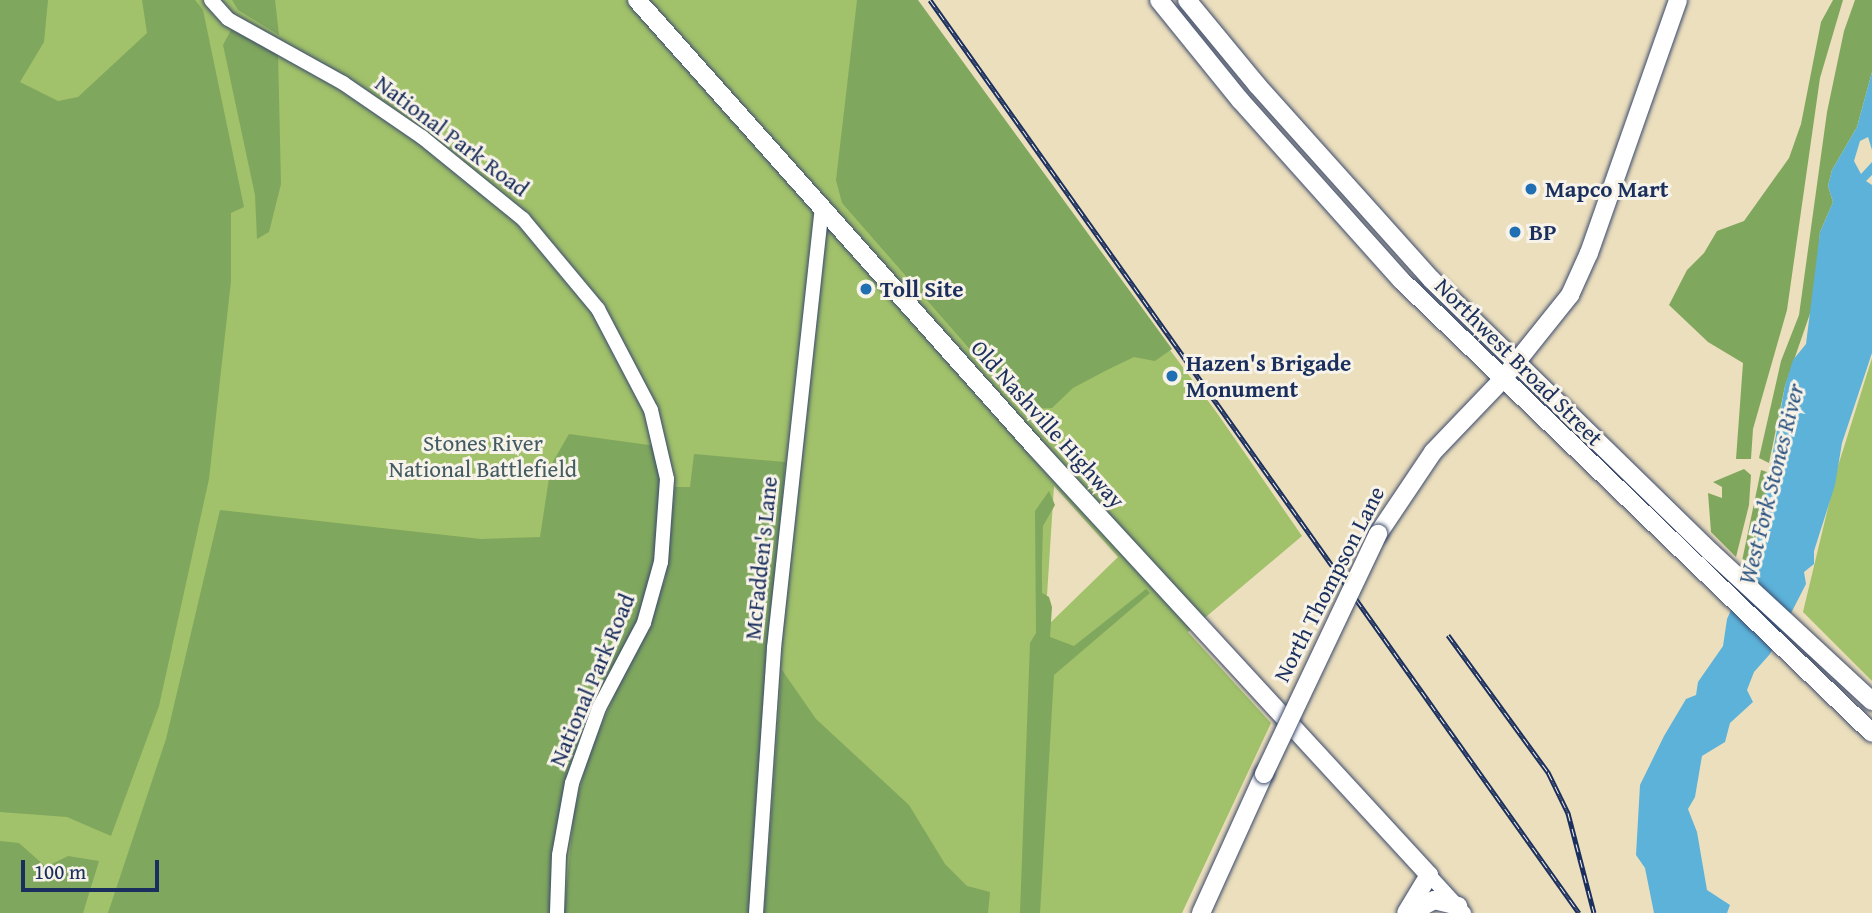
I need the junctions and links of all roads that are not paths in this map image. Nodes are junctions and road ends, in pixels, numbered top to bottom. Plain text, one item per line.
1 (211, 0) edge
2 (637, 0) edge
3 (1159, 0) edge
4 (1187, 0) edge
5 (1678, 0) edge
6 (1257, 85) junction
7 (1240, 100) junction
8 (1319, 154) junction
9 (1303, 170) junction
10 (822, 208) junction
11 (1515, 362) junction
12 (1502, 380) junction
13 (1872, 701) edge
14 (1872, 733) edge
15 (1429, 875) junction
16 (1461, 910) edge
17 (557, 913) edge
18 (756, 913) edge
19 (1201, 913) edge
20 (1408, 913) edge

1 - 17 street, National Park Road
2 - 10 main road, Old Nashville Highway
3 - 7 main road, Northwest Broad Street
4 - 6 main road, Northwest Broad Street
5 - 11 main road, North Thompson Lane
6 - 7 main road
6 - 8 main road, Northwest Broad Street
7 - 9 main road, Northwest Broad Street
8 - 9 main road
8 - 11 main road, Northwest Broad Street
9 - 12 main road, Northwest Broad Street
10 - 15 main road, Old Nashville Highway
10 - 18 street, McFadden's Lane
11 - 12 main road, North Thompson Lane
11 - 13 main road, Northwest Broad Street
12 - 14 main road, Northwest Broad Street
12 - 19 main road, North Thompson Lane, bridge
15 - 16 street
15 - 20 main road
16 - 20 main road

